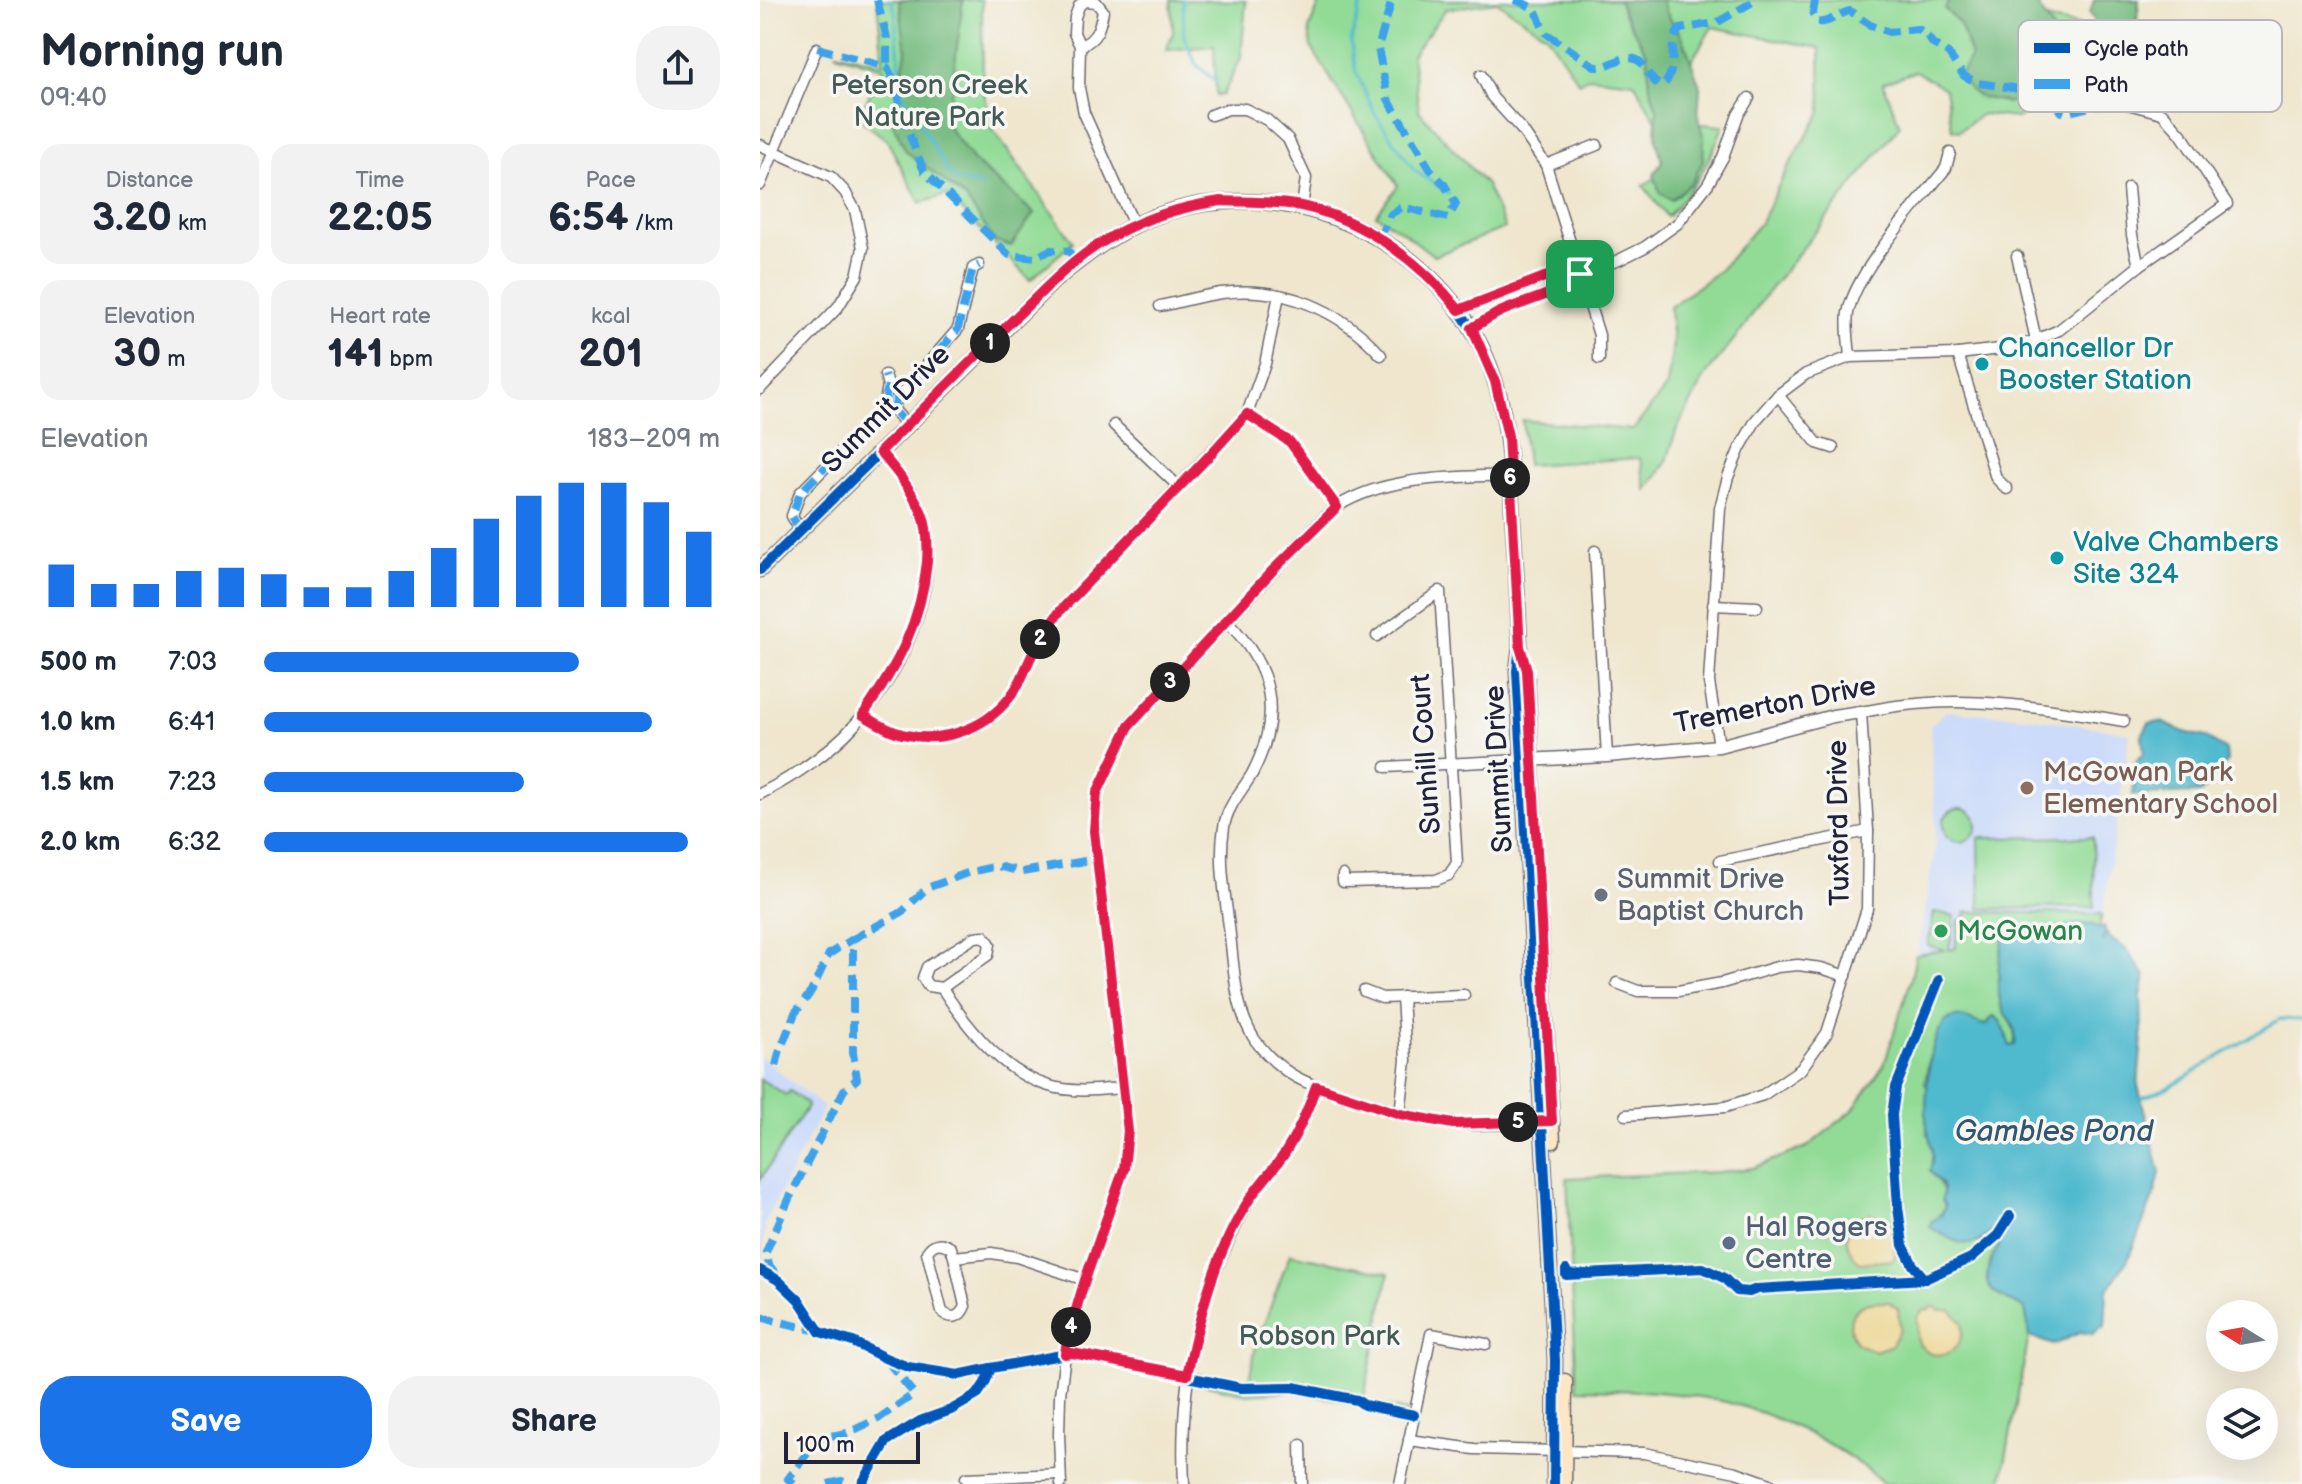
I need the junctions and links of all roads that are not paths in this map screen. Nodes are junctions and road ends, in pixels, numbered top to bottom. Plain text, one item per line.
1 (1080, 46) dead end
2 (817, 48) dead end
3 (1481, 75) dead end
4 (1749, 98) dead end
5 (2159, 112) edge
6 (1211, 115) dead end
7 (760, 145) edge
8 (1597, 145) dead end
9 (774, 151) junction
10 (1950, 153) dead end
11 (1546, 165) junction
12 (760, 185) edge
13 (2128, 188) dead end
14 (1302, 207) junction
15 (1134, 225) junction
16 (2017, 256) dead end
17 (979, 265) dead end
18 (2139, 266) junction
19 (1580, 274) junction
20 (1279, 295) junction
21 (1160, 306) dead end
22 (1459, 310) junction
23 (1472, 328) junction
24 (2036, 340) junction
25 (1958, 354) junction
26 (1381, 355) dead end
27 (1850, 357) junction
28 (1599, 359) dead end
29 (885, 375) dead end
30 (760, 389) edge
31 (1778, 395) junction
32 (1247, 414) junction
33 (907, 425) junction
34 (1114, 425) dead end
35 (1833, 448) dead end
36 (880, 452) junction
37 (1510, 475) junction
38 (1179, 487) junction
39 (2007, 489) dead end
40 (1337, 507) junction
41 (800, 531) junction
42 (1595, 551) dead end
43 (760, 570) edge
44 (1713, 605) junction
45 (1757, 607) dead end
46 (1227, 621) junction
47 (1377, 636) dead end
48 (1861, 712) junction
49 (863, 715) junction
50 (2124, 721) dead end
51 (1719, 746) junction
52 (1607, 756) junction
53 (1527, 760) junction
54 (1451, 764) junction
55 (1386, 767) dead end
56 (760, 794) edge
57 (1868, 831) junction
58 (1720, 861) dead end
59 (1343, 875) dead end
60 (1846, 976) junction
61 (1617, 983) dead end
62 (942, 988) junction
63 (1364, 991) dead end
64 (1464, 995) dead end
65 (1402, 997) junction
66 (1316, 1086) junction
67 (1122, 1088) junction
68 (1400, 1114) junction
69 (1626, 1115) dead end
70 (1547, 1121) junction
71 (954, 1257) junction
72 (1085, 1280) junction
73 (1486, 1344) dead end
74 (1409, 1440) junction
75 (1301, 1445) dead end
76 (1560, 1451) junction
77 (966, 1478) dead end
78 (1060, 1479) edge
79 (1184, 1484) edge
80 (1302, 1484) edge
81 (1400, 1484) edge
82 (1554, 1484) edge
83 (1564, 1484) edge
84 (1770, 1484) edge

1 - 15 street
2 - 9 street
3 - 11 street
4 - 19 street
5 - 18 street
6 - 14 street
7 - 9 street
8 - 11 street
9 - 12 street
9 - 30 street
10 - 27 street
11 - 19 street
13 - 18 street
14 - 15 main road, Summit Drive
14 - 22 main road, Summit Drive
15 - 33 main road, Summit Drive
16 - 24 street
17 - 33 street
18 - 24 street
19 - 22 street
19 - 23 street
19 - 28 street
20 - 21 street
20 - 26 street
20 - 32 street
22 - 23 main road, Summit Drive
23 - 37 main road, Summit Drive
24 - 25 street
25 - 27 street
25 - 39 street
27 - 31 street
29 - 41 street
31 - 35 street
31 - 44 street
32 - 38 street
32 - 40 street
33 - 36 main road, Summit Drive
34 - 38 street
36 - 41 main road, Summit Drive
36 - 49 street
37 - 40 street
37 - 53 main road, Summit Drive
38 - 49 street
40 - 46 street
41 - 43 main road, Summit Drive
42 - 52 street
44 - 45 street
44 - 51 street
46 - 66 street
46 - 67 street
47 - 54 street, Sunhill Court
48 - 50 street, Tremerton Drive
48 - 51 street, Tremerton Drive
48 - 57 street, Tuxford Drive
49 - 56 street
51 - 52 street, Tremerton Drive
52 - 53 street, Tremerton Drive
53 - 54 street, Tremerton Drive
53 - 70 main road, Summit Drive
54 - 55 street, Tremerton Drive
54 - 59 street, Sunhill Court
57 - 58 street
57 - 60 street, Tuxford Drive
60 - 61 street
60 - 69 street, Tuxford Drive
62 - 62 street
62 - 67 street
63 - 65 street
64 - 65 street
65 - 68 street
66 - 68 street
66 - 79 street
67 - 72 street
68 - 70 street
70 - 76 main road, Summit Drive
71 - 71 street
71 - 72 street
72 - 78 street
73 - 74 street
74 - 76 street
74 - 81 street
75 - 80 street
76 - 82 main road, Summit Drive
76 - 83 main road, Summit Drive
76 - 84 street
77 - 78 street

